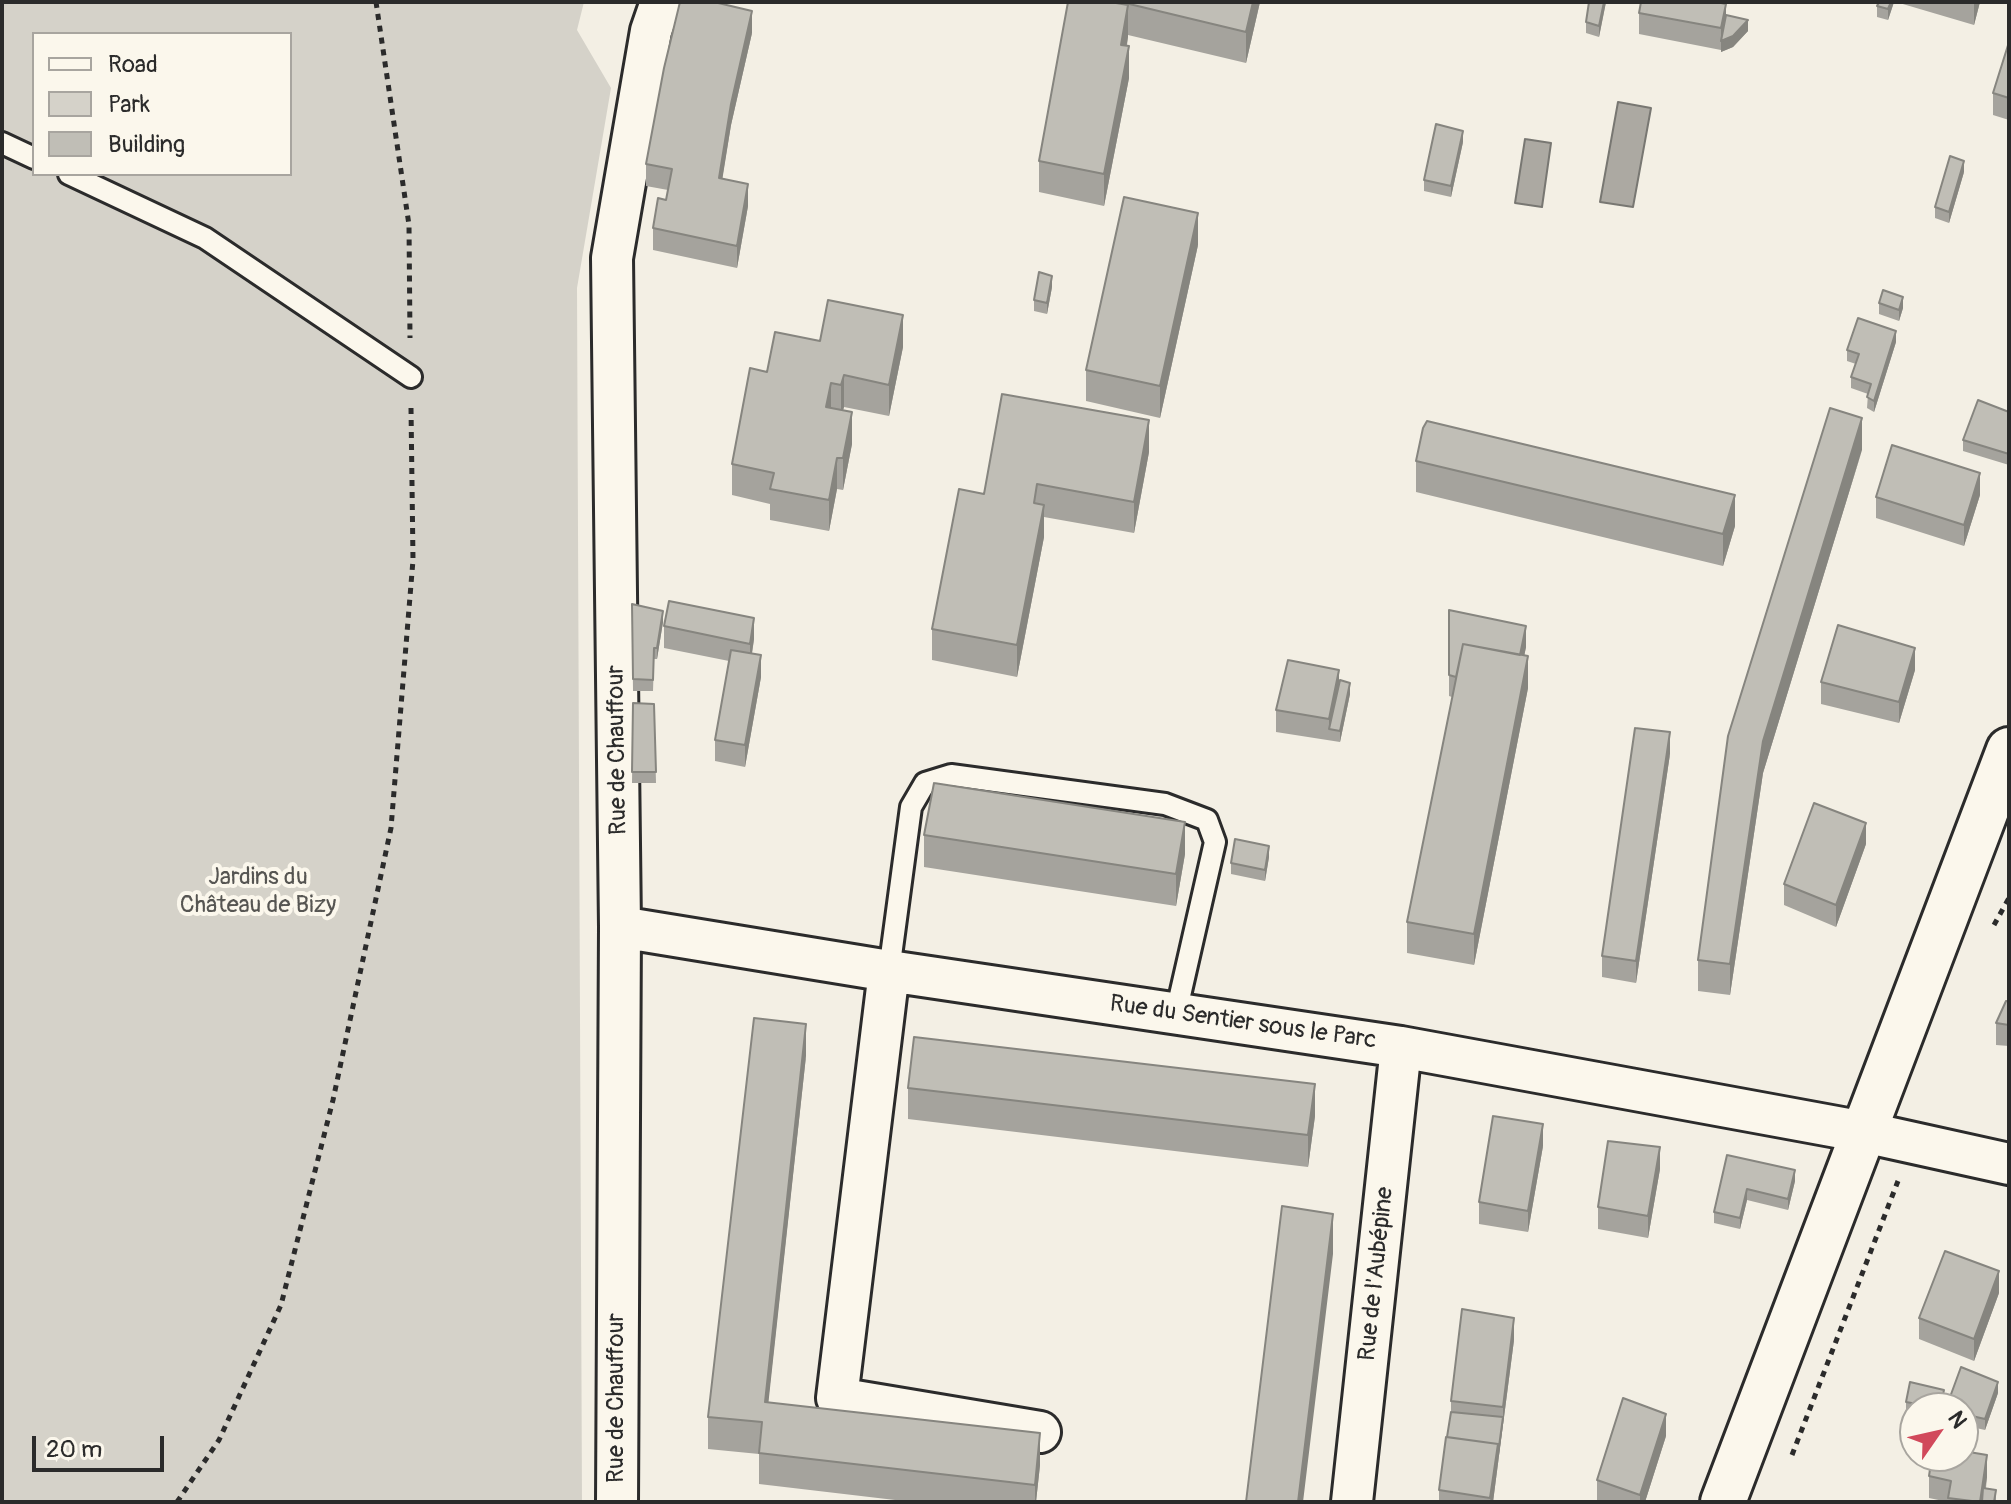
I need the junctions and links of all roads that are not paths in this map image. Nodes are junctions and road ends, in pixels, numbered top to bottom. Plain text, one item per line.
1 (661, 2) edge
2 (2, 143) edge
3 (32, 157) edge
4 (73, 176) edge
5 (411, 377) road end
6 (2009, 750) edge
7 (620, 927) junction
8 (889, 971) junction
9 (1176, 1013) junction
10 (1401, 1047) junction
11 (1864, 1132) junction
12 (2009, 1164) edge
13 (1040, 1432) edge
14 (617, 1502) edge
15 (1352, 1502) edge
16 (1723, 1502) edge

1 - 7 street, Rue de Chauffour
2 - 3 lane
4 - 5 lane
6 - 11 street
7 - 8 street, Rue du Sentier sous le Parc
7 - 14 street, Rue de Chauffour
8 - 9 street, Rue du Sentier sous le Parc
8 - 9 lane
8 - 13 street
9 - 10 street, Rue du Sentier sous le Parc
10 - 11 street, Rue du Sentier sous le Parc
10 - 15 street, Rue de l'Aubépine
11 - 12 street, Rue du Sentier sous le Parc
11 - 16 street

